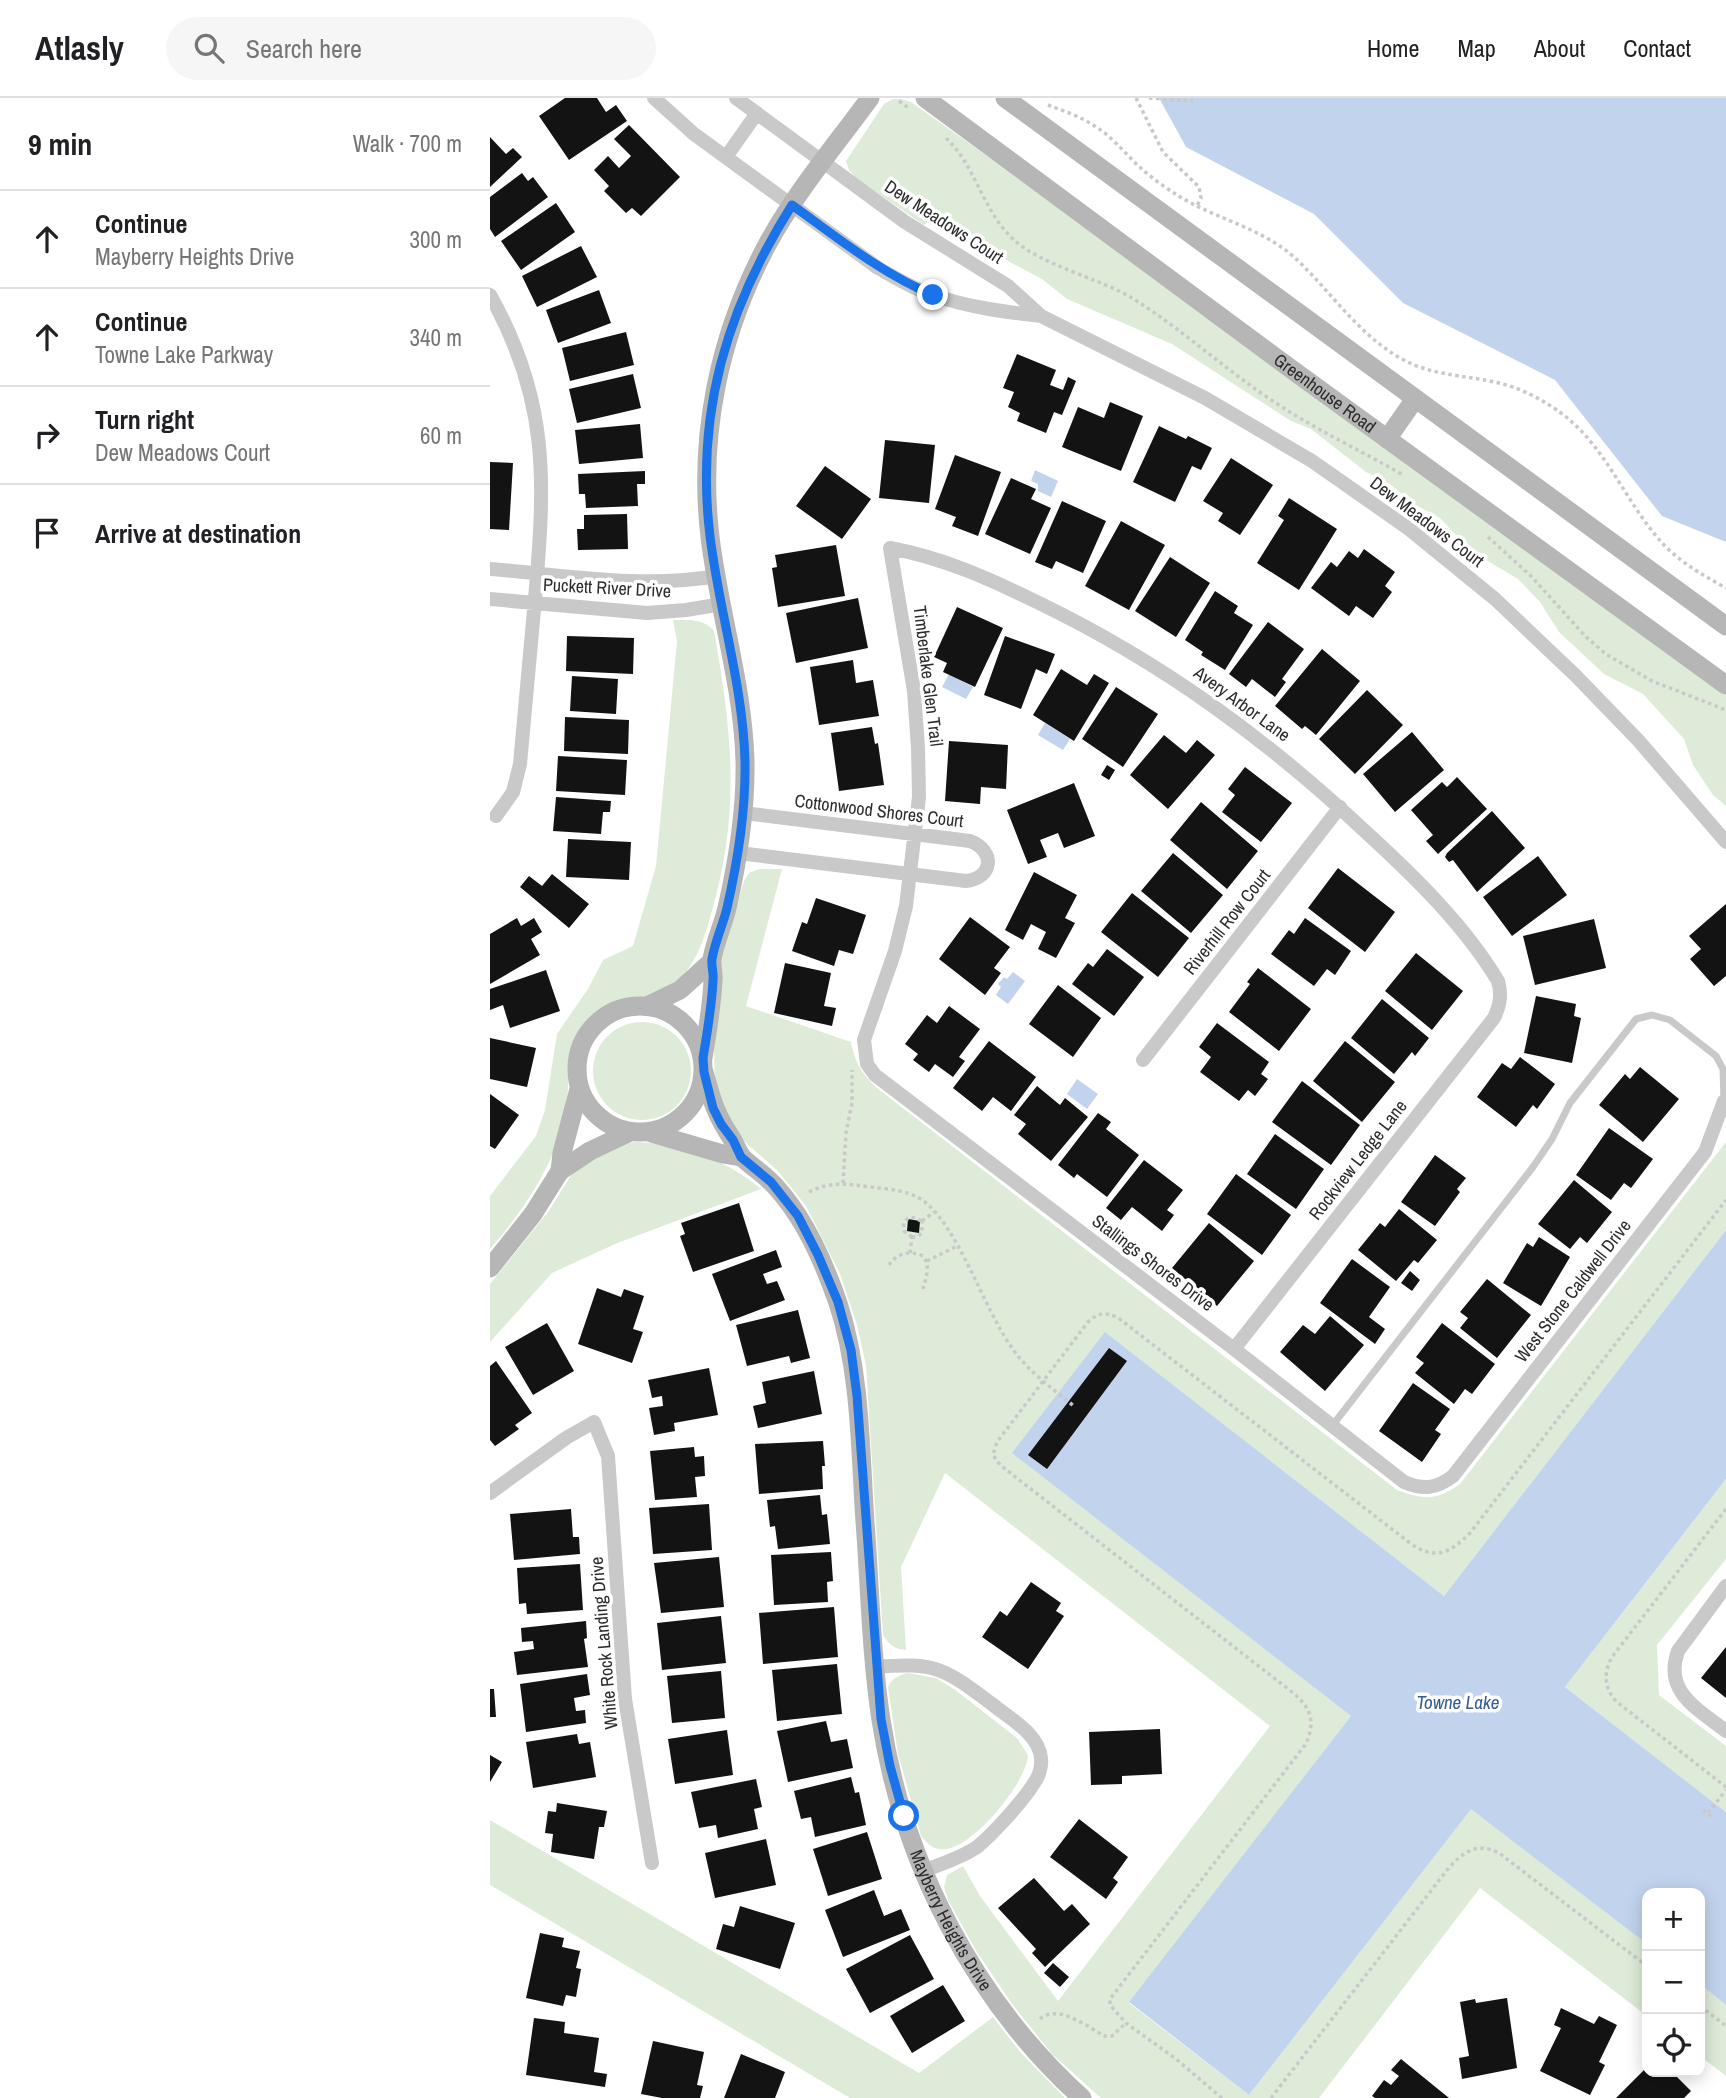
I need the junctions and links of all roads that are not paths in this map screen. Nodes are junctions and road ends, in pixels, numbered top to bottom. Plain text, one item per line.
1 (654, 98) edge
2 (736, 98) edge
3 (870, 98) edge
4 (1005, 98) edge
5 (917, 104) edge
6 (757, 113) junction
7 (726, 157) junction
8 (823, 162) junction
9 (792, 205) junction
10 (490, 295) edge
11 (1041, 316) junction
12 (496, 318) edge
13 (1415, 399) junction
14 (1387, 439) junction
15 (890, 548) joint
16 (490, 569) edge
17 (717, 576) junction
18 (536, 588) junction
19 (490, 599) edge
20 (722, 604) junction
21 (1726, 626) edge
22 (1726, 685) edge
23 (1340, 807) junction
24 (744, 813) junction
25 (496, 816) dead end
26 (915, 834) junction
27 (1726, 842) edge
28 (738, 853) junction
29 (911, 874) junction
30 (711, 962) junction
31 (1501, 990) joint
32 (647, 1006) junction
33 (864, 1053) joint
34 (1143, 1060) dead end
35 (703, 1065) junction
36 (579, 1089) junction
37 (1724, 1101) joint
38 (628, 1133) junction
39 (651, 1133) junction
40 (741, 1157) junction
41 (560, 1171) junction
42 (490, 1268) edge
43 (1234, 1349) junction
44 (1332, 1426) junction
45 (1431, 1488) joint
46 (490, 1493) edge
47 (1726, 1586) edge
48 (875, 1667) junction
49 (1726, 1731) edge
50 (652, 1863) dead end
51 (923, 1871) junction
52 (1082, 2098) edge

1 - 7 street, Dew Meadows Court
2 - 6 street, Dew Meadows Court
3 - 8 street
4 - 13 street
5 - 14 street, Greenhouse Road
6 - 7 street
6 - 8 street, Dew Meadows Court
7 - 9 street, Dew Meadows Court
8 - 9 street
8 - 11 street, Dew Meadows Court
9 - 11 street, Dew Meadows Court
9 - 17 street
10 - 12 street
11 - 27 street, Dew Meadows Court
12 - 18 street
13 - 14 street
13 - 21 street
14 - 22 street, Greenhouse Road
15 - 23 street, Avery Arbor Lane
15 - 26 street, Timberlake Glen Trail
16 - 18 street, Puckett River Drive
17 - 18 street, Puckett River Drive
17 - 20 street
18 - 19 street, Puckett River Drive
18 - 20 street, Puckett River Drive
18 - 25 street
20 - 24 street
23 - 31 street, Avery Arbor Lane
23 - 34 street, Riverhill Row Court
24 - 26 street, Cottonwood Shores Court
24 - 28 street
26 - 29 street, Timberlake Glen Trail
26 - 29 street, Cottonwood Shores Court
28 - 29 street, Cottonwood Shores Court
28 - 30 street
29 - 33 street, Timberlake Glen Trail
30 - 32 street
30 - 35 street
31 - 43 street, Rockview Ledge Lane
32 - 35 street
32 - 36 street
33 - 43 street, Stallings Shores Drive
35 - 39 street
35 - 40 street, Mayberry Heights Drive
36 - 38 street
36 - 41 street
37 - 44 lane
37 - 45 street, West Stone Caldwell Drive
38 - 39 street
38 - 41 street
39 - 40 street, Mayberry Heights Drive
40 - 48 street, Mayberry Heights Drive
41 - 42 street
43 - 44 street, Stallings Shores Drive
44 - 45 street, Stallings Shores Drive
46 - 50 street, White Rock Landing Drive
47 - 49 street
48 - 51 street, Mayberry Heights Drive
48 - 51 street
51 - 52 street, Mayberry Heights Drive

